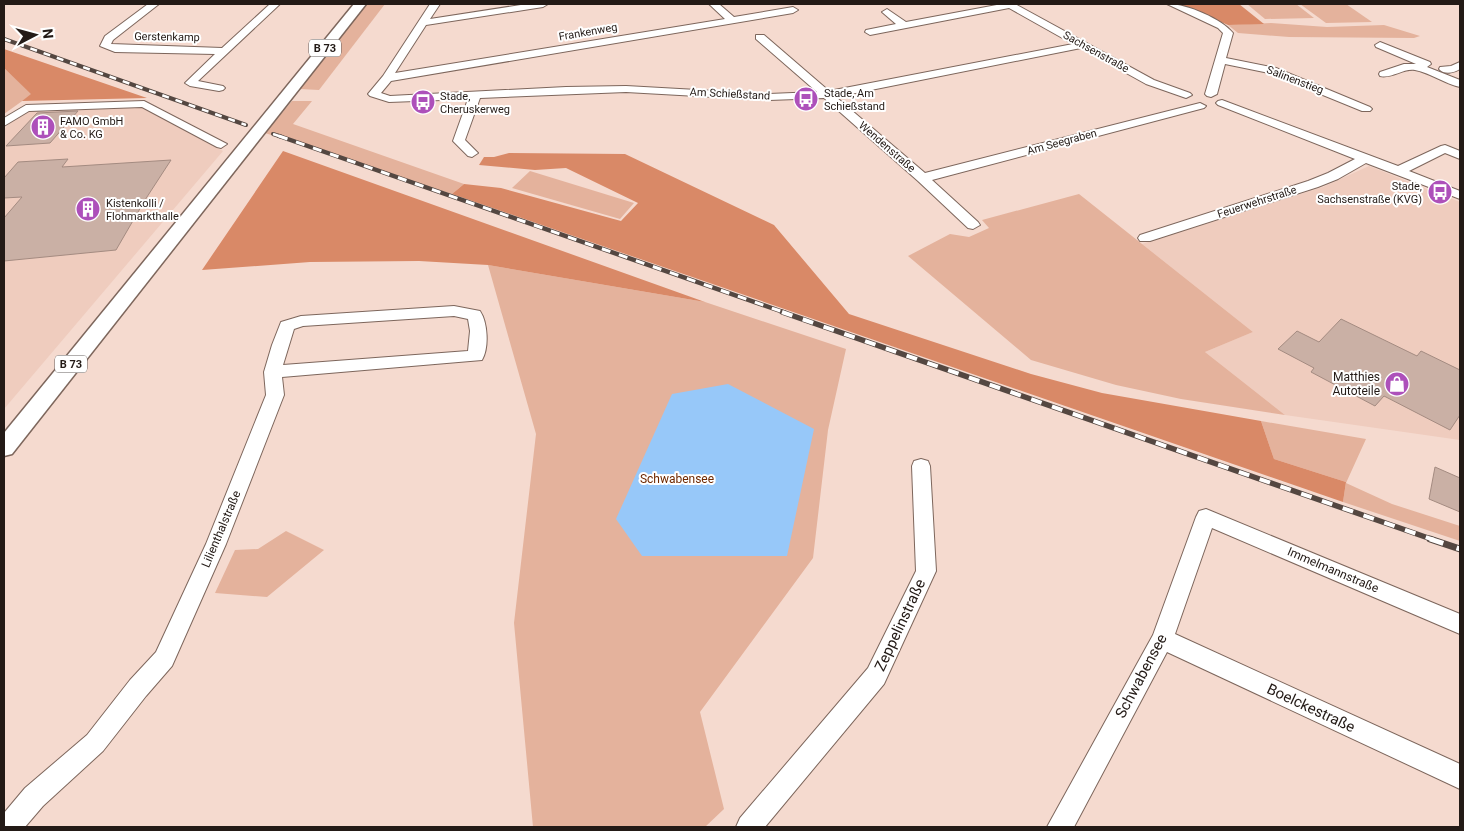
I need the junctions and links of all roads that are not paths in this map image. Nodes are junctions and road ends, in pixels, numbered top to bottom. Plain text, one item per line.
1 (154, 4) edge
2 (275, 4) edge
3 (360, 4) edge
4 (435, 4) edge
5 (543, 4) edge
6 (714, 4) edge
7 (1009, 4) edge
8 (1172, 4) edge
9 (793, 10) dead end
10 (887, 12) dead end
11 (731, 19) junction
12 (423, 23) junction
13 (903, 25) junction
14 (870, 32) dead end
15 (760, 37) dead end
16 (1082, 45) junction
17 (1380, 45) dead end
18 (224, 51) junction
19 (1222, 60) junction
20 (1421, 65) junction
21 (1460, 65) edge
22 (1444, 69) junction
23 (1384, 74) dead end
24 (387, 78) junction
25 (1456, 82) edge
26 (219, 88) dead end
27 (1198, 93) junction
28 (475, 95) junction
29 (828, 95) junction
30 (1222, 103) junction
31 (1200, 106) junction
32 (1366, 109) dead end
33 (4, 123) edge
34 (221, 144) dead end
35 (472, 153) dead end
36 (1460, 154) edge
37 (1365, 158) junction
38 (1398, 171) junction
39 (923, 178) junction
40 (1460, 195) edge
41 (973, 225) dead end
42 (1145, 238) dead end
43 (272, 372) junction
44 (4, 448) edge
45 (921, 466) dead end
46 (1206, 517) joint
47 (1460, 624) edge
48 (1162, 639) junction
49 (1460, 777) edge
50 (9, 827) edge
51 (749, 827) edge
52 (1060, 827) edge

1 - 18 street, Gerstenkamp
2 - 18 street
3 - 44 main road, B 73
4 - 12 street
5 - 12 street
6 - 11 street
7 - 13 street
7 - 16 street, Sachsenstraße
8 - 19 street
9 - 11 street, Frankenweg
10 - 13 street
11 - 24 street, Frankenweg
12 - 24 street
13 - 14 street
15 - 29 street, Wendenstraße
16 - 27 street, Sachsenstraße
16 - 29 street, Am Schießstand
17 - 20 street
18 - 26 street
19 - 27 street
19 - 32 street, Salinenstieg
20 - 22 street
20 - 23 street
20 - 25 street
21 - 22 street
22 - 25 street
24 - 28 street, Am Schießstand
27 - 30 street
27 - 31 street
28 - 29 street, Am Schießstand
28 - 35 street
29 - 39 street, Wendenstraße
30 - 31 street, Am Seegraben
30 - 37 street
31 - 39 street, Am Seegraben
33 - 34 street
36 - 38 street
37 - 38 street
37 - 42 street, Feuerwehrstraße
38 - 40 street
39 - 41 street, Wendenstraße
43 - 43 street
43 - 50 street, Lilienthalstraße
45 - 51 street, Zeppelinstraße
46 - 47 street, Immelmannstraße
46 - 48 street, Schwabensee
48 - 49 street, Boelckestraße
48 - 52 street, Schwabensee

